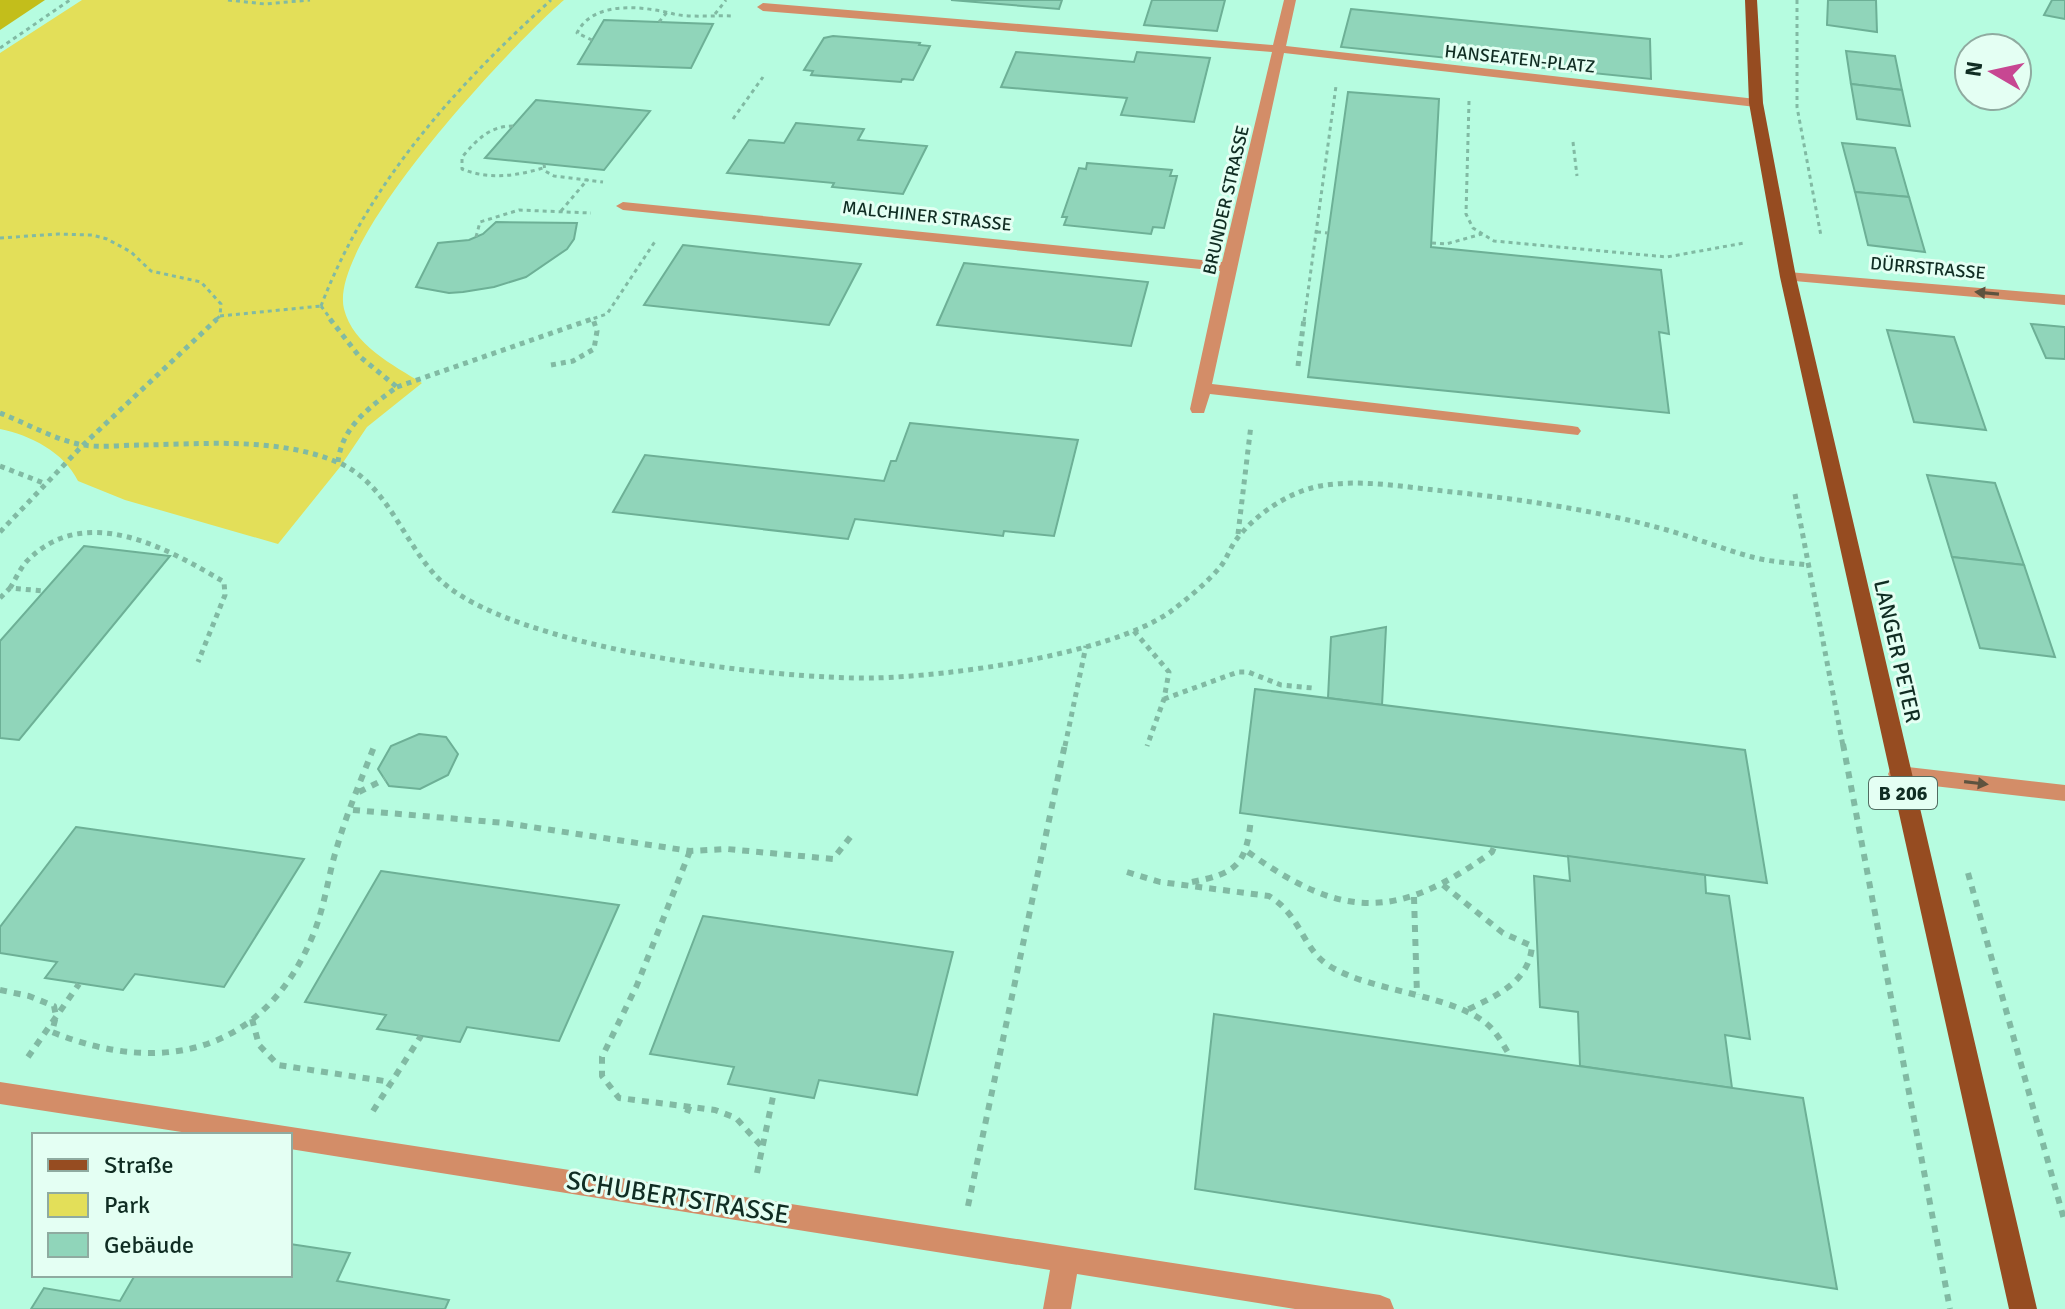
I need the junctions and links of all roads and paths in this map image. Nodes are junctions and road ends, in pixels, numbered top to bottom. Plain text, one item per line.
1 (70, 0) edge
2 (228, 0) edge
3 (310, 0) edge
4 (551, 0) edge
5 (726, 0) edge
6 (1290, 0) edge
7 (1751, 0) edge
8 (1797, 0) edge
9 (763, 7) joint
10 (668, 11) junction
11 (714, 15) junction
12 (659, 22) dead end
13 (592, 40) dead end
14 (0, 48) edge
15 (1281, 49) junction
16 (1470, 72) junction
17 (763, 77) dead end
18 (1351, 87) dead end
19 (1756, 103) junction
20 (733, 119) dead end
21 (513, 126) dead end
22 (1573, 142) dead end
23 (1577, 176) dead end
24 (588, 179) junction
25 (623, 206) junction
26 (670, 210) junction
27 (560, 212) junction
28 (1741, 229) dead end
29 (1317, 232) junction
30 (1328, 233) dead end
31 (1483, 234) junction
32 (476, 237) dead end
33 (0, 238) edge
34 (1432, 243) dead end
35 (1744, 243) junction
36 (1747, 258) dead end
37 (1228, 267) junction
38 (1788, 277) junction
39 (1829, 280) junction
40 (2065, 300) edge
41 (321, 306) junction
42 (220, 316) junction
43 (593, 319) junction
44 (551, 365) dead end
45 (397, 387) junction
46 (1203, 388) junction
47 (1293, 399) junction
48 (1198, 409) joint
49 (0, 413) edge
50 (1572, 431) dead end
51 (83, 445) junction
52 (338, 462) junction
53 (0, 466) edge
54 (46, 484) junction
55 (1794, 488) dead end
56 (0, 532) edge
57 (1238, 537) junction
58 (1810, 565) junction
59 (10, 588) junction
60 (44, 591) dead end
61 (0, 598) edge
62 (1134, 631) junction
63 (1086, 646) junction
64 (198, 662) dead end
65 (1313, 688) dead end
66 (1164, 699) junction
67 (375, 744) dead end
68 (1147, 746) dead end
69 (1899, 774) junction
70 (385, 779) dead end
71 (358, 792) junction
72 (2065, 793) edge
73 (353, 810) junction
74 (1251, 819) dead end
75 (852, 835) dead end
76 (1494, 847) dead end
77 (690, 851) junction
78 (1248, 852) junction
79 (1968, 871) dead end
80 (1127, 872) dead end
81 (1183, 883) junction
82 (1443, 885) junction
83 (1414, 897) junction
84 (79, 984) dead end
85 (0, 990) edge
86 (1417, 995) junction
87 (1465, 1011) junction
88 (56, 1016) junction
89 (252, 1019) junction
90 (421, 1036) dead end
91 (1510, 1056) dead end
92 (391, 1082) junction
93 (774, 1092) dead end
94 (1, 1094) edge
95 (690, 1104) junction
96 (687, 1113) dead end
97 (264, 1133) edge
98 (292, 1137) edge
99 (352, 1146) junction
100 (764, 1149) junction
101 (746, 1208) junction
102 (2065, 1223) edge
103 (960, 1242) junction
104 (1066, 1259) junction
105 (1057, 1309) edge
106 (1380, 1309) edge
107 (1950, 1309) edge
108 (2023, 1309) edge

1 - 14 path
2 - 3 path
4 - 41 path
5 - 11 path
6 - 15 street, BRUNDER STRASSE
7 - 19 main road, LANGER PETER / B 206
8 - 39 path
9 - 11 path
9 - 15 street, HANSEATEN-PLATZ
10 - 11 path
10 - 12 path
10 - 13 path
15 - 16 street, HANSEATEN-PLATZ
15 - 37 street, BRUNDER STRASSE
16 - 19 street, HANSEATEN-PLATZ
16 - 31 path
17 - 20 path
18 - 29 path
19 - 38 main road, LANGER PETER / B 206
21 - 24 path
22 - 23 path
24 - 25 path
24 - 27 path
25 - 26 street, MALCHINER STRASSE
25 - 27 path
26 - 37 street, MALCHINER STRASSE
26 - 43 path
27 - 32 path
28 - 35 path
29 - 30 path
29 - 47 path
31 - 34 path
31 - 35 path
33 - 42 path
35 - 36 path
37 - 46 street, BRUNDER STRASSE
38 - 39 street, DÜRRSTRASSE
38 - 69 main road, LANGER PETER / B 206
40 -> 39 street, DÜRRSTRASSE
41 - 42 path
41 - 45 path
42 - 51 path
43 - 44 path
43 - 45 path
45 - 52 path
46 - 47 street
46 - 48 street, BRUNDER STRASSE
47 - 50 street
48 - 57 path
49 - 51 path
51 - 52 path
51 - 54 path
52 - 63 path
53 - 54 path
54 - 56 path
55 - 58 path
57 - 58 path
57 - 62 path
58 - 107 path
59 - 60 path
59 - 61 path
59 - 64 path
62 - 63 path
62 - 66 path
63 - 103 path
65 - 66 path
66 - 68 path
67 - 71 path
69 -> 72 street
69 - 108 main road, LANGER PETER / B 206
70 - 71 path
71 - 73 path
73 - 77 path
73 - 89 path
74 - 78 path
75 - 77 path
76 - 82 path
77 - 95 path
78 - 81 path
78 - 83 path
79 - 102 path
80 - 81 path
81 - 86 path
82 - 83 path
82 - 87 path
83 - 86 path
84 - 88 path
85 - 88 path
86 - 87 path
87 - 91 path
88 - 89 path
88 - 94 path
89 - 92 path
90 - 92 path
92 - 99 path
93 - 100 path
94 - 97 street
95 - 96 path
95 - 100 path
98 - 99 street, SCHUBERTSTRASSE
99 - 101 street, SCHUBERTSTRASSE
100 - 101 path
101 - 103 street, SCHUBERTSTRASSE
103 - 104 street, SCHUBERTSTRASSE
104 - 105 street
104 - 106 street, SCHUBERTSTRASSE

